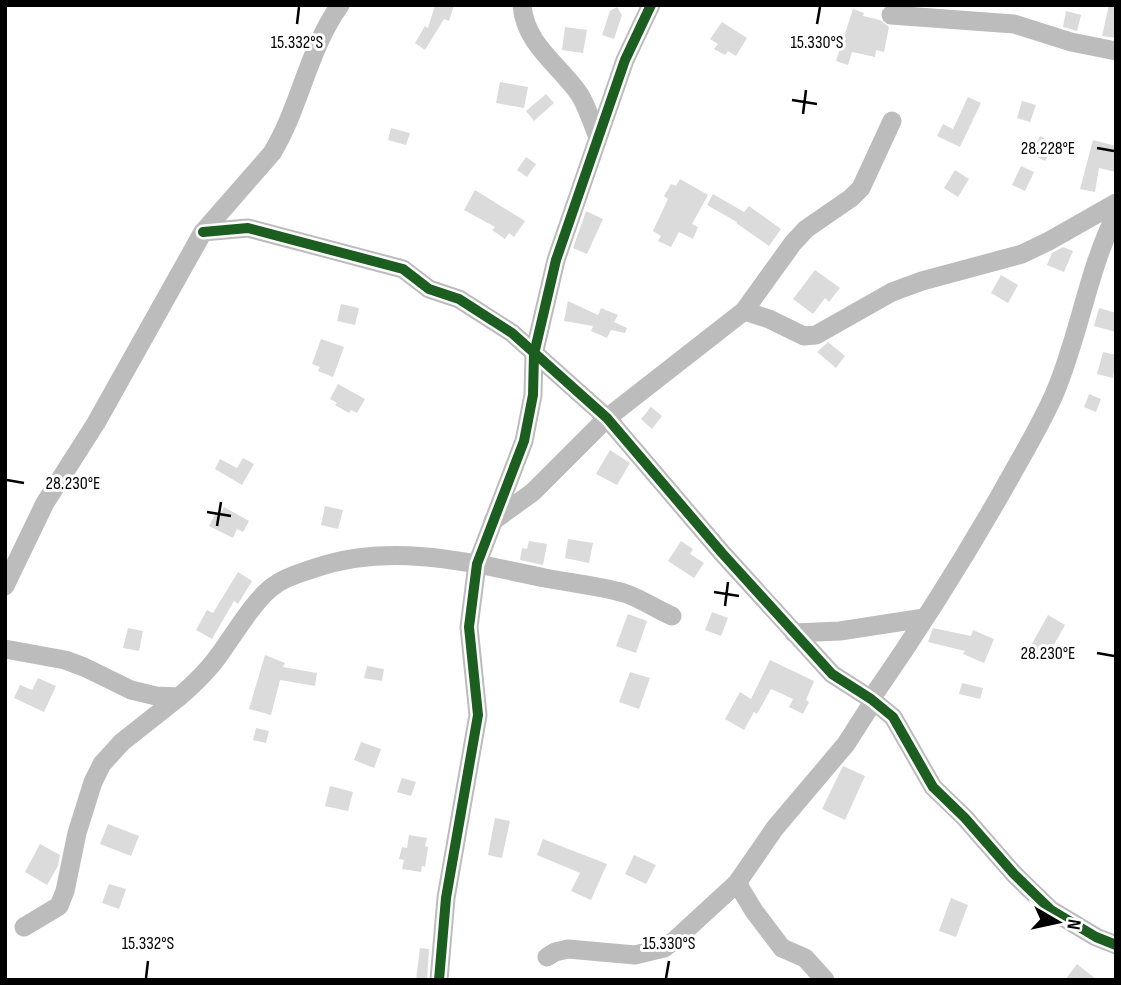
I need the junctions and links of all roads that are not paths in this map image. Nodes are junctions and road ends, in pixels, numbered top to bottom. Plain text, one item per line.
1 (340, 5) edge
2 (522, 5) edge
3 (652, 5) edge
4 (891, 15) dead end
5 (1116, 51) edge
6 (892, 121) dead end
7 (597, 135) junction
8 (1116, 202) edge
9 (1116, 214) edge
10 (203, 232) junction
11 (744, 311) junction
12 (534, 354) junction
13 (607, 418) junction
14 (493, 522) junction
15 (477, 564) junction
16 (5, 586) edge
17 (671, 616) dead end
18 (924, 618) junction
19 (794, 633) junction
20 (5, 649) edge
21 (179, 697) junction
22 (871, 699) junction
23 (737, 883) junction
24 (24, 927) dead end
25 (1116, 945) edge
26 (547, 957) dead end
27 (439, 980) edge
28 (825, 980) edge

1 - 10 street
2 - 7 street
3 - 7 street
4 - 5 street
6 - 11 street
7 - 12 street
8 - 11 street
9 - 18 street
10 - 12 street
10 - 16 street
11 - 13 street
12 - 13 street
12 - 14 street
13 - 14 street
13 - 19 street
14 - 15 street
15 - 17 street
15 - 21 street
15 - 27 street
18 - 19 street
18 - 22 street
19 - 22 street
20 - 21 street
21 - 24 street
22 - 23 street
22 - 25 street
23 - 26 street
23 - 28 street

